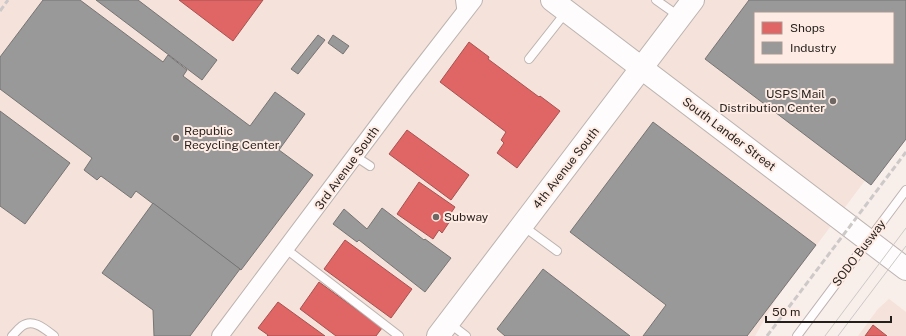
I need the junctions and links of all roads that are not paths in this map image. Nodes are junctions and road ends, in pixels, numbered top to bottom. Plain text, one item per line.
1 (460, 0) edge
2 (474, 0) edge
3 (656, 0) edge
4 (693, 0) edge
5 (559, 5) edge
6 (462, 16) junction
7 (680, 17) junction
8 (529, 59) dead end
9 (641, 68) junction
10 (355, 156) junction
11 (370, 166) dead end
12 (906, 190) edge
13 (522, 225) junction
14 (868, 240) junction
15 (286, 249) junction
16 (557, 251) dead end
17 (906, 269) edge
18 (443, 329) edge
19 (15, 335) edge
20 (54, 336) edge
21 (220, 336) edge
22 (399, 336) edge
23 (466, 336) edge
24 (797, 336) edge

1 - 6 lane
2 - 6 street, 3rd Avenue South
3 - 7 lane
4 - 7 main road, 4th Avenue South
5 - 8 lane
5 - 9 main road, South Lander Street
6 - 10 street, 3rd Avenue South
7 - 9 main road, 4th Avenue South
9 - 13 main road, 4th Avenue South
9 - 14 main road, South Lander Street
10 - 11 lane
10 - 15 street, 3rd Avenue South
12 - 14 lane, SODO Busway
13 - 16 lane
13 - 18 main road, 4th Avenue South
14 - 17 main road, South Lander Street
14 - 24 lane, SODO Busway
15 - 21 street, 3rd Avenue South
15 - 22 lane
18 - 23 lane
19 - 20 lane

